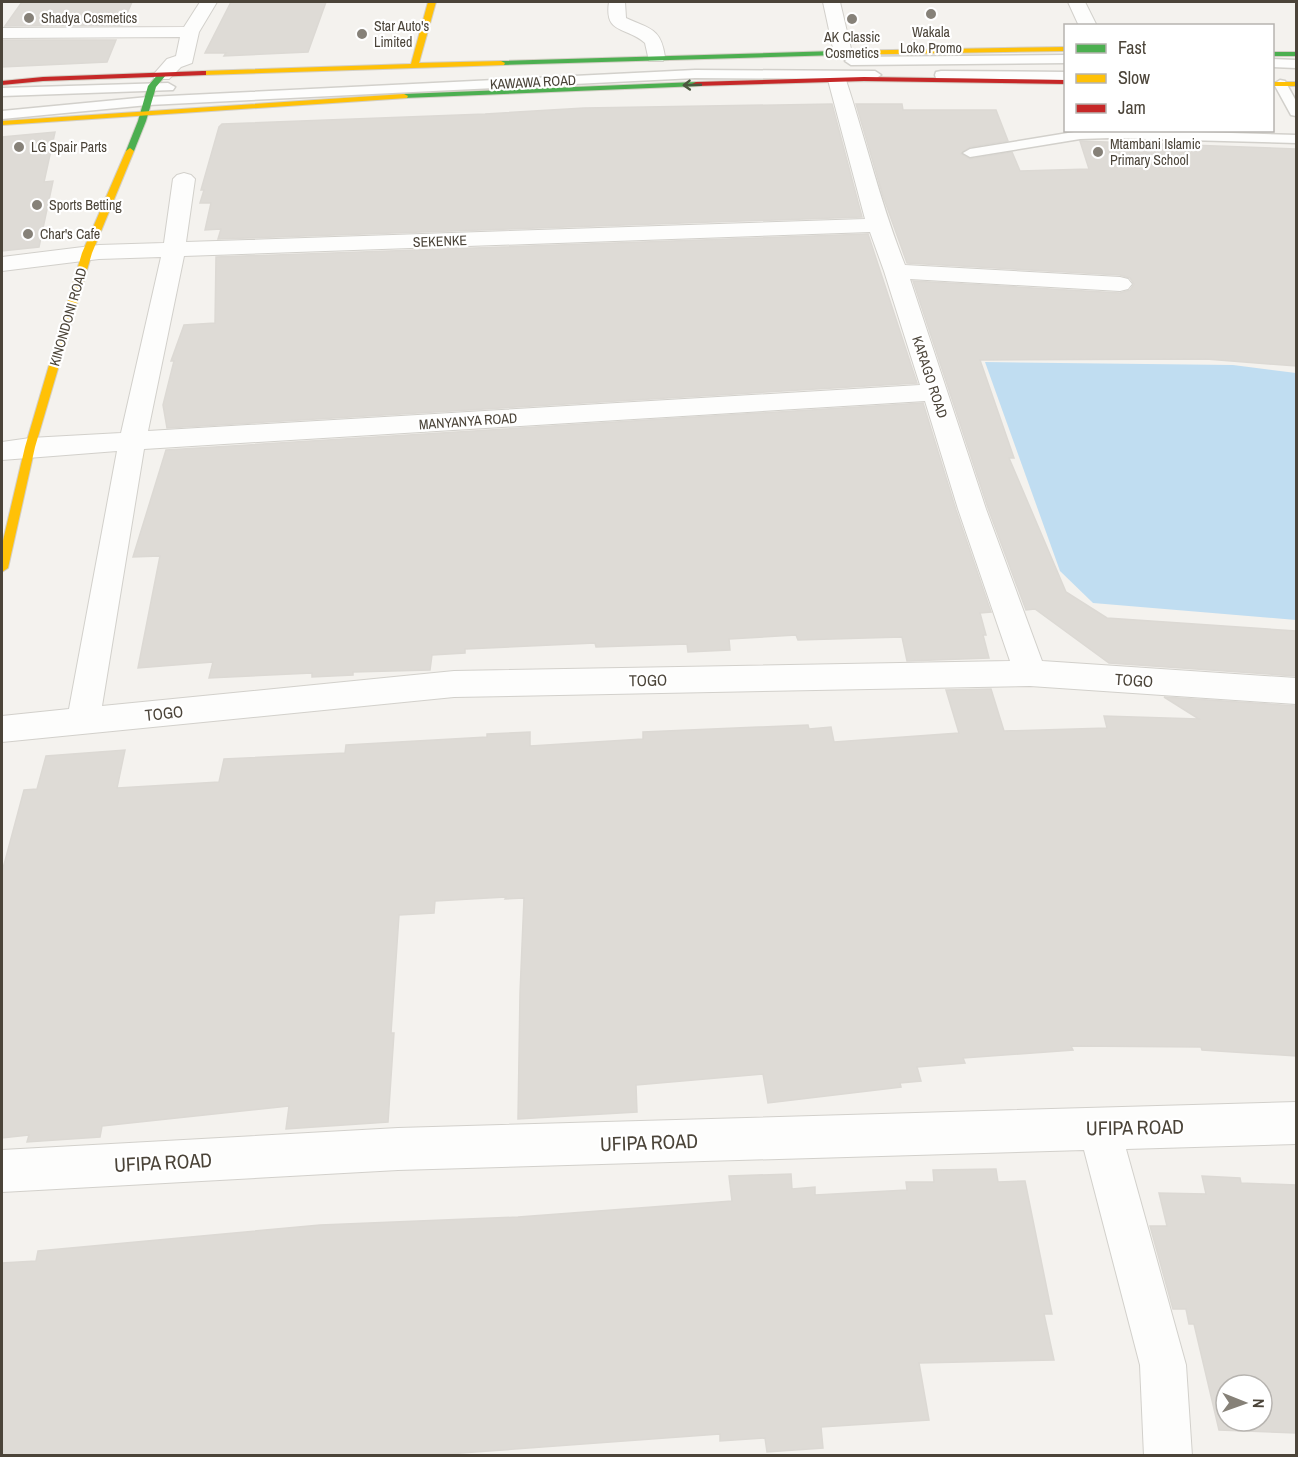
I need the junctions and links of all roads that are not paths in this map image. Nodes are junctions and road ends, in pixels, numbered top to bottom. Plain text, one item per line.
1 (208, 2) edge
2 (432, 2) edge
3 (616, 2) edge
4 (831, 2) edge
5 (1077, 2) edge
6 (1087, 24) edge
7 (190, 32) junction
8 (2, 33) edge
9 (1064, 49) edge
10 (843, 53) junction
11 (1274, 54) edge
12 (1296, 54) edge
13 (656, 57) junction
14 (1064, 58) edge
15 (1274, 63) edge
16 (1296, 64) edge
17 (414, 66) junction
18 (1064, 76) edge
19 (1296, 77) edge
20 (837, 80) junction
21 (157, 81) junction
22 (1064, 82) edge
23 (1275, 82) edge
24 (2, 83) edge
25 (1296, 84) edge
26 (2, 92) edge
27 (145, 107) junction
28 (1296, 111) edge
29 (2, 115) edge
30 (2, 123) edge
31 (1296, 139) edge
32 (970, 153) dead end
33 (184, 179) dead end
34 (878, 225) junction
35 (174, 250) junction
36 (87, 254) junction
37 (2, 264) edge
38 (896, 271) junction
39 (1120, 284) dead end
40 (935, 392) junction
41 (132, 442) junction
42 (30, 447) junction
43 (2, 451) edge
44 (2, 568) edge
45 (1030, 673) junction
46 (1296, 691) edge
47 (83, 721) junction
48 (2, 729) edge
49 (1296, 1123) edge
50 (1099, 1128) junction
51 (2, 1171) edge
52 (1168, 1455) edge

1 - 7 street
2 - 17 main road
3 - 13 street
4 - 10 street
5 - 6 street
7 - 8 street
7 - 21 street
9 - 10 main road, KAWAWA ROAD
10 - 13 main road, KAWAWA ROAD
11 - 12 main road
13 - 17 main road, KAWAWA ROAD
14 - 21 lane, KAWAWA ROAD
15 - 16 lane
17 - 21 main road, KAWAWA ROAD
18 - 27 lane, KAWAWA ROAD
19 - 23 lane
20 - 22 main road, KAWAWA ROAD
20 -> 27 main road, KAWAWA ROAD
20 - 34 street, KARAGO ROAD
21 - 24 main road, KAWAWA ROAD
21 - 26 lane, KAWAWA ROAD
21 - 27 main road, KINONDONI ROAD
23 - 25 main road
23 - 28 lane
27 - 29 lane, KAWAWA ROAD
27 - 30 main road, KAWAWA ROAD
27 - 36 main road, KINONDONI ROAD
31 - 32 lane
33 - 35 street
34 - 35 street, SEKENKE
34 - 38 street, KARAGO ROAD
35 - 36 street, SEKENKE
35 - 41 street
36 - 37 street, SEKENKE
36 - 42 main road, KINONDONI ROAD
38 - 39 street
38 - 40 street, KARAGO ROAD
40 - 41 street, MANYANYA ROAD
40 - 45 street, KARAGO ROAD
41 - 42 street, MANYANYA ROAD
41 - 47 street
42 - 43 street, MANYANYA ROAD
42 - 44 main road, KINONDONI ROAD
45 - 46 street, TOGO
45 - 47 street, TOGO
47 - 48 street, TOGO
49 - 50 street, UFIPA ROAD
50 - 51 street, UFIPA ROAD
50 - 52 street

